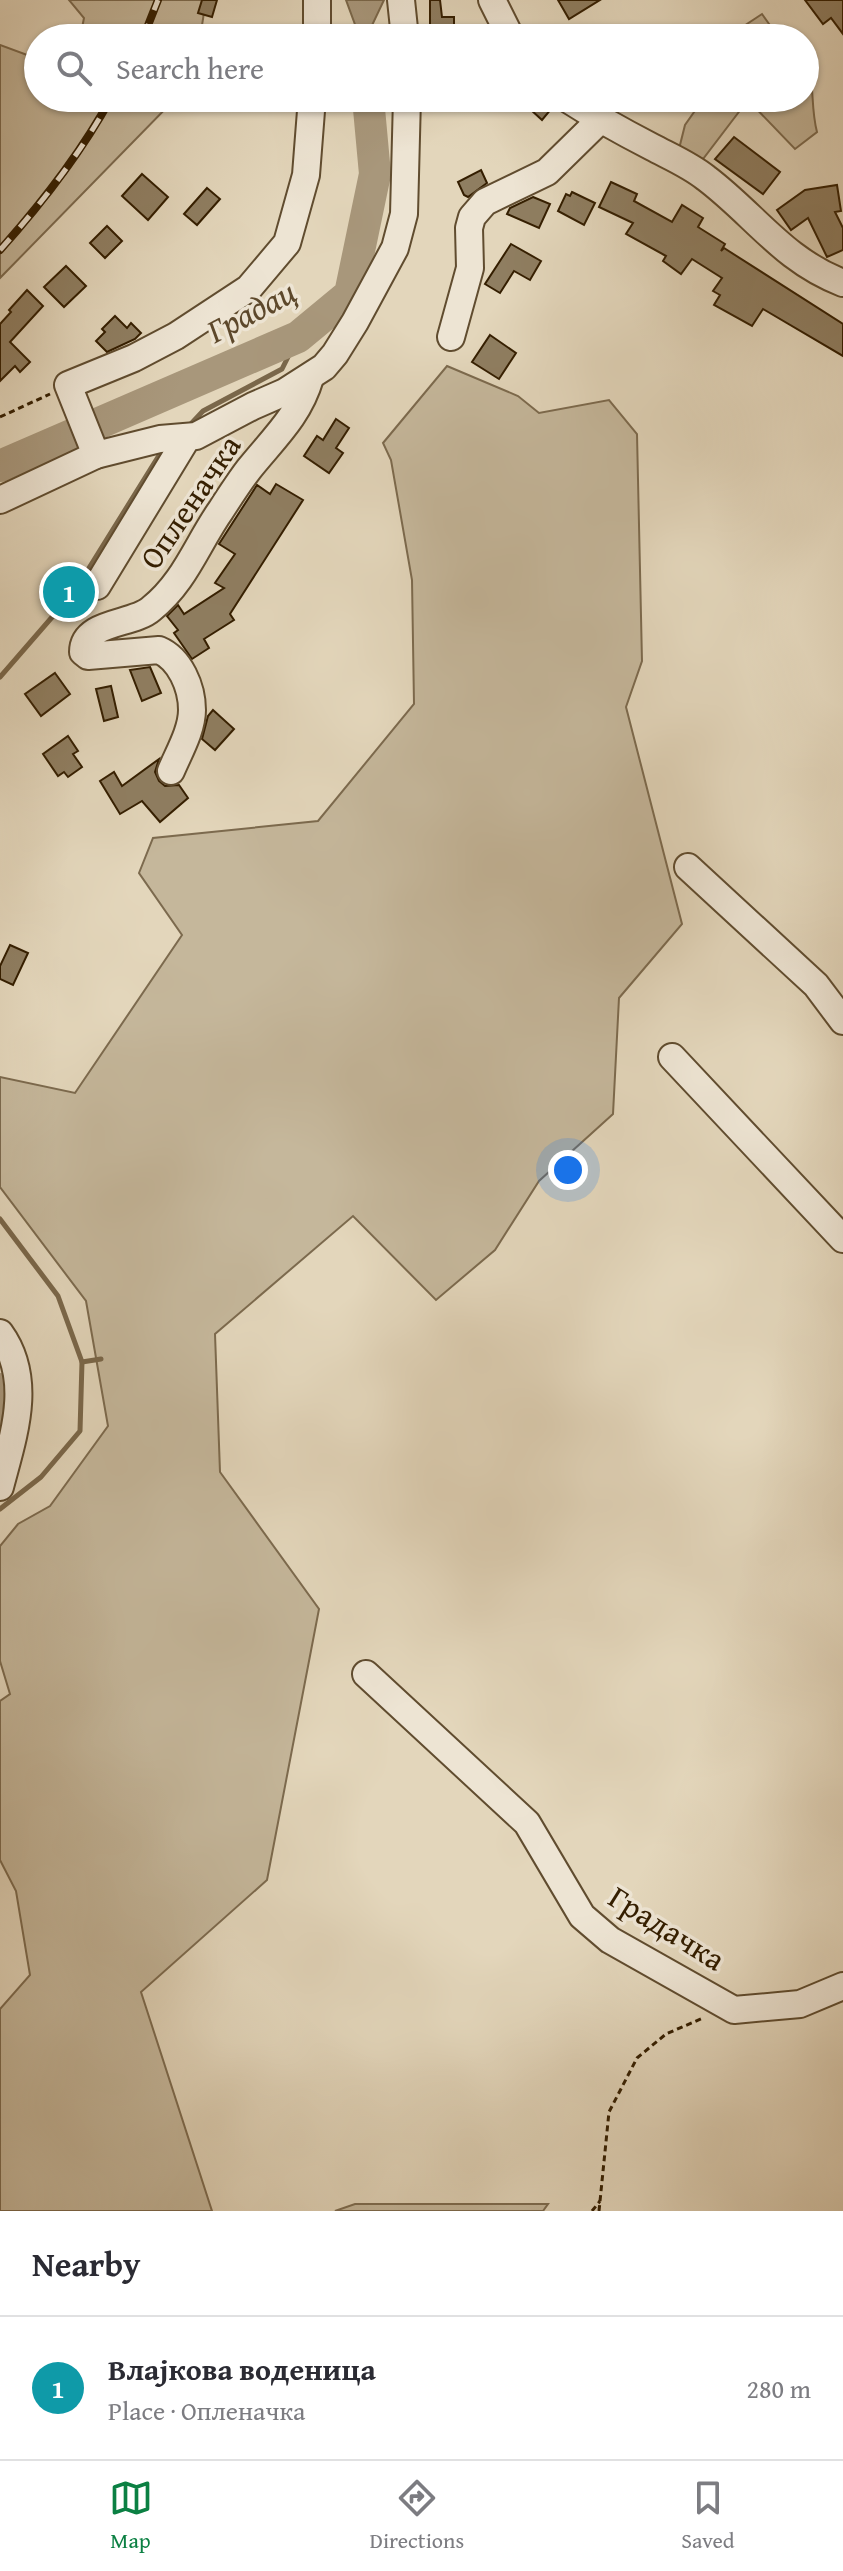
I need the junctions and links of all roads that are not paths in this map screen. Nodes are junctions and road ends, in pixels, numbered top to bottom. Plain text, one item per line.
1 (317, 0) edge
2 (401, 0) edge
3 (492, 0) edge
4 (317, 24) edge
5 (404, 24) edge
6 (504, 24) edge
7 (311, 112) edge
8 (407, 112) edge
9 (588, 112) edge
10 (600, 120) junction
11 (843, 283) edge
12 (451, 337) dead end
13 (310, 378) junction
14 (250, 407) junction
15 (187, 438) junction
16 (276, 439) junction
17 (94, 449) junction
18 (7, 499) edge
19 (97, 586) dead end
20 (171, 771) dead end
21 (688, 867) dead end
22 (843, 1021) edge
23 (672, 1057) dead end
24 (843, 1239) edge
25 (0, 1333) edge
26 (0, 1487) edge
27 (366, 1674) dead end
28 (843, 1986) edge

1 - 4 street
2 - 5 street
3 - 6 street
7 - 17 street
8 - 13 street
9 - 10 street
10 - 11 street
10 - 12 street
13 - 14 street
13 - 16 street, Опленачка
14 - 15 street
14 - 16 street
15 - 17 street
15 - 19 street
16 - 20 street, Опленачка
17 - 18 street
21 - 22 street
23 - 24 street
25 - 26 street
27 - 28 street, Градачка

